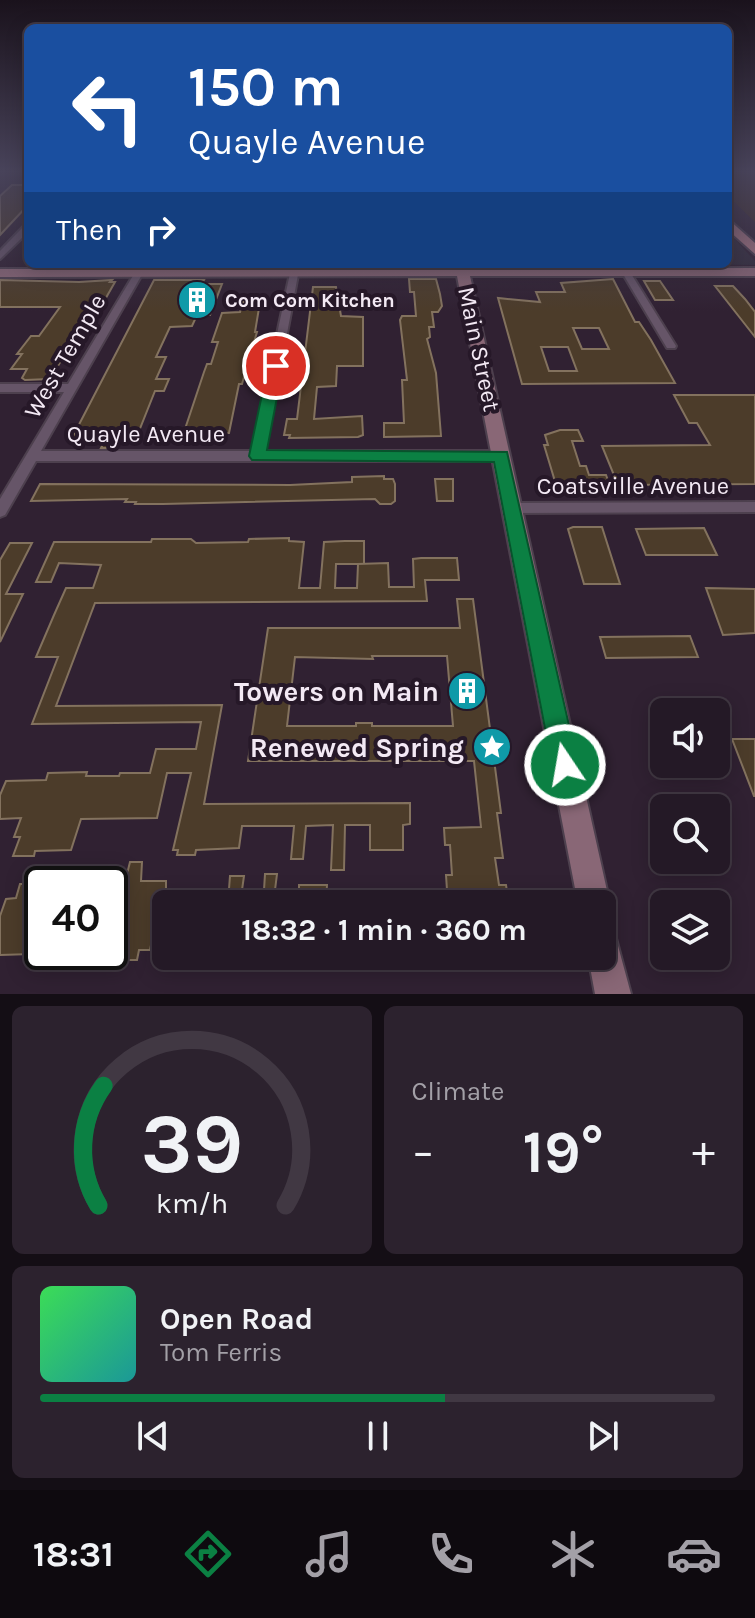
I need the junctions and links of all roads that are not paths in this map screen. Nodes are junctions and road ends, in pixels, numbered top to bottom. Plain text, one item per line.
1 (732, 227) edge
2 (24, 231) edge
3 (755, 250) edge
4 (0, 256) edge
5 (462, 268) edge
6 (623, 268) edge
7 (142, 269) edge
8 (295, 269) edge
9 (755, 272) edge
10 (0, 273) edge
11 (671, 346) dead end
12 (0, 388) edge
13 (72, 388) junction
14 (32, 456) junction
15 (258, 456) junction
16 (501, 456) junction
17 (755, 507) edge
18 (512, 508) junction
19 (0, 511) edge
20 (591, 890) edge
21 (608, 970) edge
22 (613, 994) edge

1 - 3 main road
2 - 4 street
5 - 6 street
5 - 8 street
5 - 16 street, Main Street
6 - 9 street
6 - 11 street
7 - 8 street
7 - 10 street
7 - 13 street, West Temple
8 - 15 street
12 - 13 street
13 - 14 street, West Temple
14 - 15 street, Quayle Avenue
14 - 19 street, West Temple
15 - 16 street, Quayle Avenue
16 - 18 street, Main Street
17 - 18 street, Coatsville Avenue
18 - 20 street, Main Street
21 - 22 street

